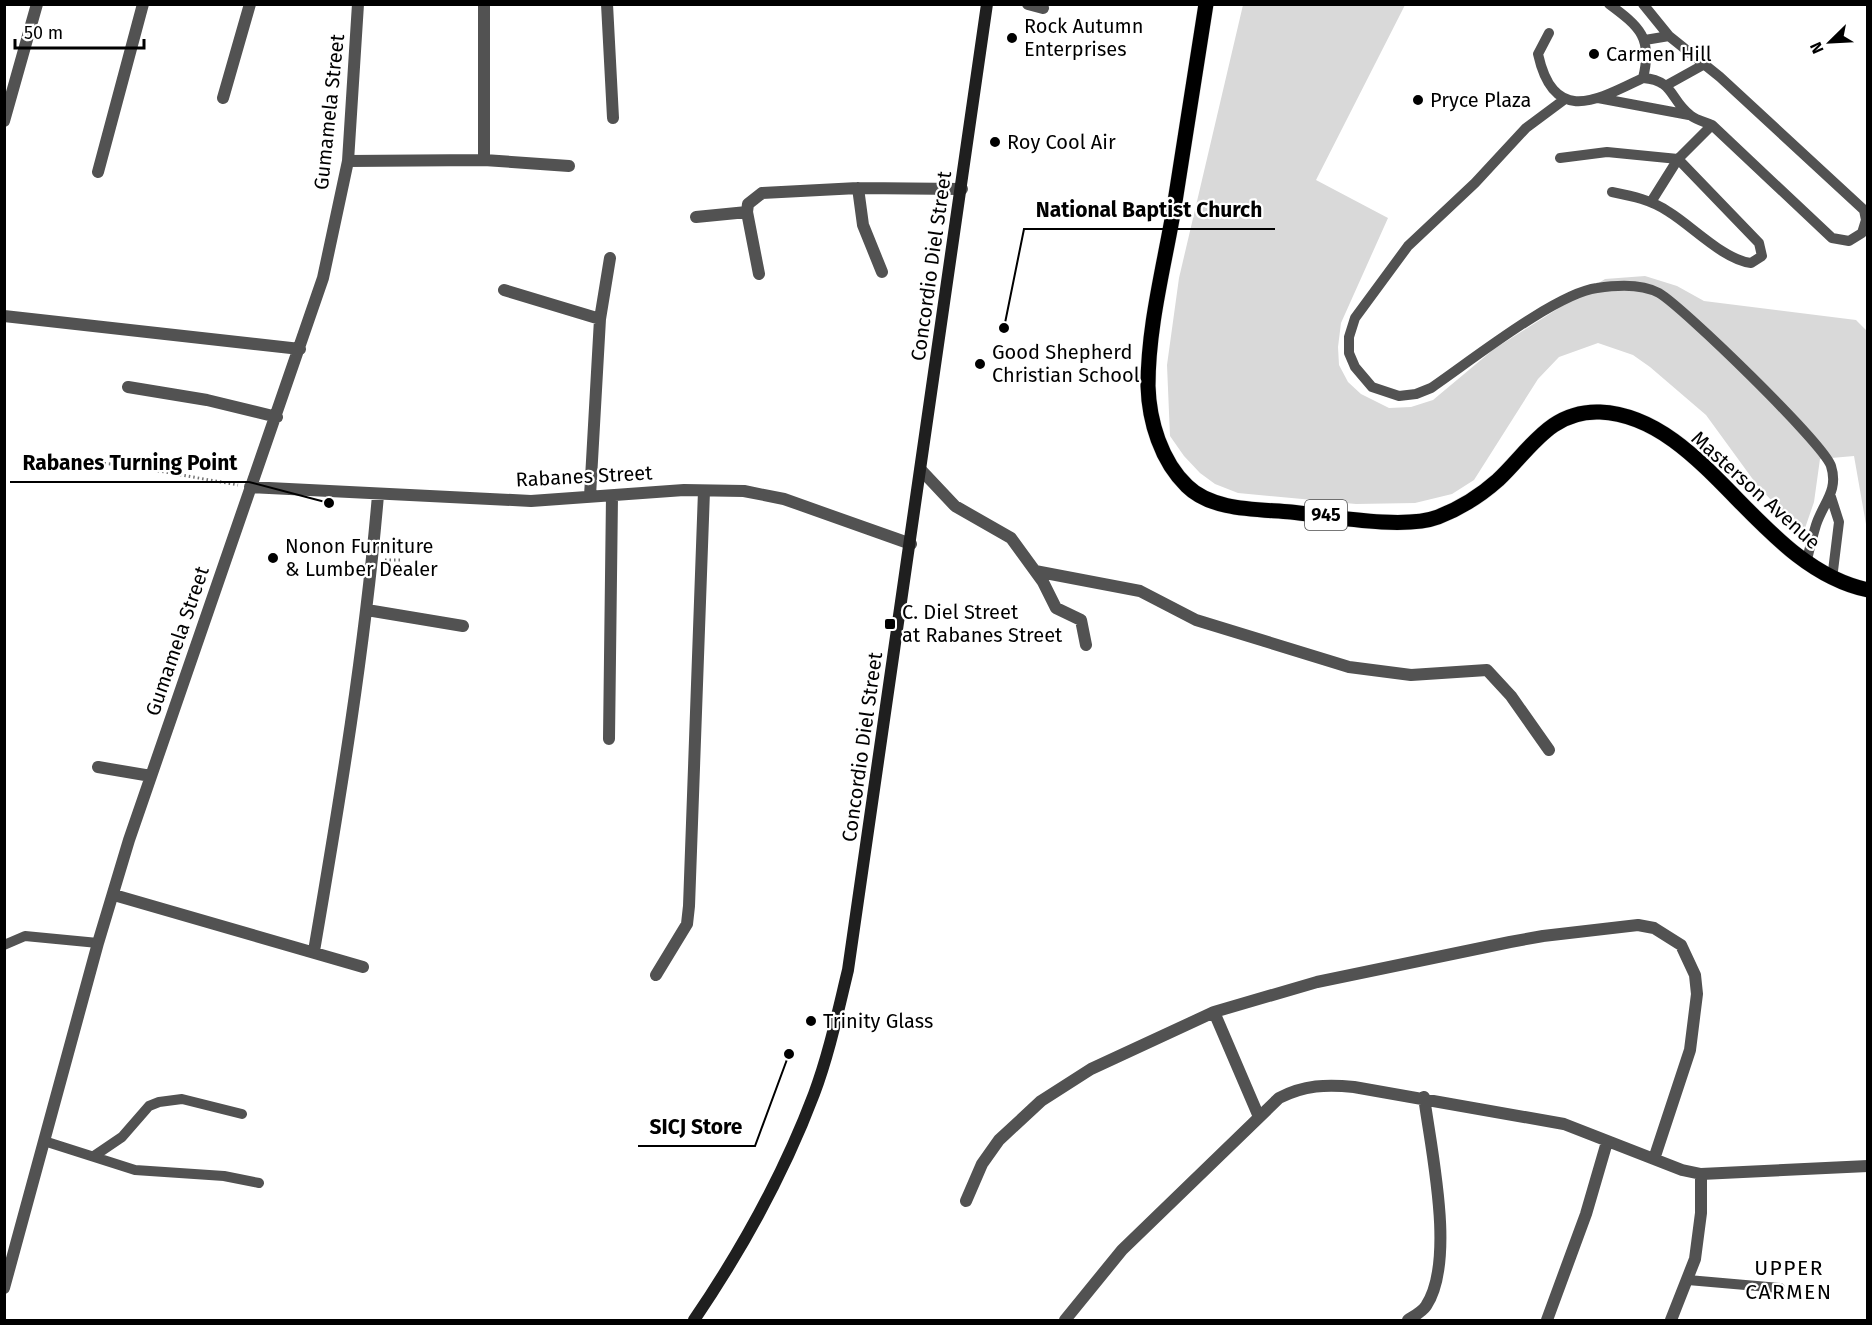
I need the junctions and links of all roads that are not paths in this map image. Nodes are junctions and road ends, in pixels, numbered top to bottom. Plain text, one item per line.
1 (37, 4) edge
2 (143, 4) edge
3 (250, 4) edge
4 (358, 4) edge
5 (484, 4) edge
6 (607, 4) edge
7 (987, 4) edge
8 (1028, 4) edge
9 (1206, 4) edge
10 (1609, 4) edge
11 (1643, 4) edge
12 (1043, 8) dead end
13 (1549, 33) dead end
14 (1669, 36) junction
15 (1645, 40) junction
16 (1703, 65) junction
17 (1643, 78) junction
18 (1666, 85) junction
19 (223, 98) dead end
20 (1598, 98) junction
21 (1565, 99) junction
22 (1689, 115) junction
23 (613, 118) dead end
24 (4, 121) edge
25 (1712, 126) junction
26 (1560, 158) dead end
27 (1678, 159) junction
28 (484, 160) junction
29 (348, 161) junction
30 (568, 166) dead end
31 (98, 172) dead end
32 (858, 188) junction
33 (962, 189) junction
34 (1612, 192) dead end
35 (1651, 202) junction
36 (747, 212) junction
37 (696, 217) dead end
38 (610, 258) dead end
39 (882, 272) dead end
40 (759, 274) dead end
41 (504, 290) dead end
42 (4, 316) edge
43 (600, 319) junction
44 (300, 349) junction
45 (128, 387) dead end
46 (277, 417) junction
47 (922, 471) junction
48 (250, 487) junction
49 (704, 490) junction
50 (378, 495) junction
51 (590, 496) junction
52 (612, 496) junction
53 (1831, 497) junction
54 (911, 544) junction
55 (1806, 564) junction
56 (1035, 571) junction
57 (1832, 579) junction
58 (1868, 590) edge
59 (368, 610) junction
60 (463, 626) dead end
61 (1086, 645) dead end
62 (609, 739) dead end
63 (1549, 750) dead end
64 (98, 767) dead end
65 (151, 776) junction
66 (114, 895) junction
67 (98, 944) junction
68 (4, 945) edge
69 (314, 951) junction
70 (363, 967) dead end
71 (657, 975) dead end
72 (1214, 1012) junction
73 (1424, 1097) junction
74 (242, 1114) dead end
75 (1259, 1116) junction
76 (44, 1141) junction
77 (1607, 1142) junction
78 (94, 1156) junction
79 (1654, 1160) junction
80 (1868, 1166) edge
81 (1701, 1174) junction
82 (259, 1183) dead end
83 (966, 1201) dead end
84 (1688, 1280) junction
85 (4, 1288) edge
86 (1780, 1288) dead end
87 (694, 1320) edge
88 (1065, 1320) edge
89 (1408, 1320) edge
90 (1546, 1320) edge
91 (1671, 1320) edge

1 - 24 street
2 - 31 street
3 - 19 street
4 - 29 street, Gumamela Street
5 - 28 street
6 - 23 street
7 - 33 main road, Concordio Diel Street
8 - 12 street
9 - 55 main road, Masterson Avenue / 945
10 - 15 lane
11 - 14 lane
13 - 21 lane
14 - 15 lane
14 - 16 lane
15 - 17 lane
16 - 18 lane
16 - 25 lane
17 - 18 lane
17 - 20 lane
18 - 22 lane
20 - 21 lane
20 - 22 lane
21 - 53 lane
22 - 25 lane
25 - 27 lane
26 - 27 lane
27 - 35 lane
27 - 35 lane
28 - 29 street
28 - 30 street
29 - 44 street, Gumamela Street
32 - 33 street
32 - 36 street
32 - 39 street
33 - 47 main road, Concordio Diel Street
34 - 35 lane
36 - 37 street
36 - 40 street
38 - 43 street
41 - 43 street
42 - 44 street
43 - 51 street
44 - 46 street, Gumamela Street
45 - 46 street
46 - 48 street, Gumamela Street
47 - 54 main road, Concordio Diel Street
47 - 56 street
48 - 50 street, Rabanes Street
48 - 65 street, Gumamela Street
49 - 52 street, Rabanes Street
49 - 54 street, Rabanes Street
49 - 71 street
50 - 51 street, Rabanes Street
50 - 59 street
51 - 52 street, Rabanes Street
52 - 62 street
53 - 55 lane
53 - 57 lane
54 - 87 main road, Concordio Diel Street
55 - 57 main road, Masterson Avenue / 945
56 - 61 street
56 - 63 street
57 - 58 main road, Masterson Avenue / 945
59 - 60 street
59 - 69 street
64 - 65 street
65 - 66 street, Gumamela Street
66 - 67 street, Gumamela Street
66 - 69 street
67 - 68 lane
67 - 76 street, Gumamela Street
69 - 70 street
72 - 75 street
72 - 79 street
72 - 83 street
73 - 75 street
73 - 77 street
73 - 89 street
74 - 78 lane
75 - 88 street
76 - 78 lane
76 - 85 street, Gumamela Street
77 - 79 street
77 - 90 street
78 - 82 lane
79 - 81 street
80 - 81 street
81 - 84 street
84 - 86 lane
84 - 91 street

